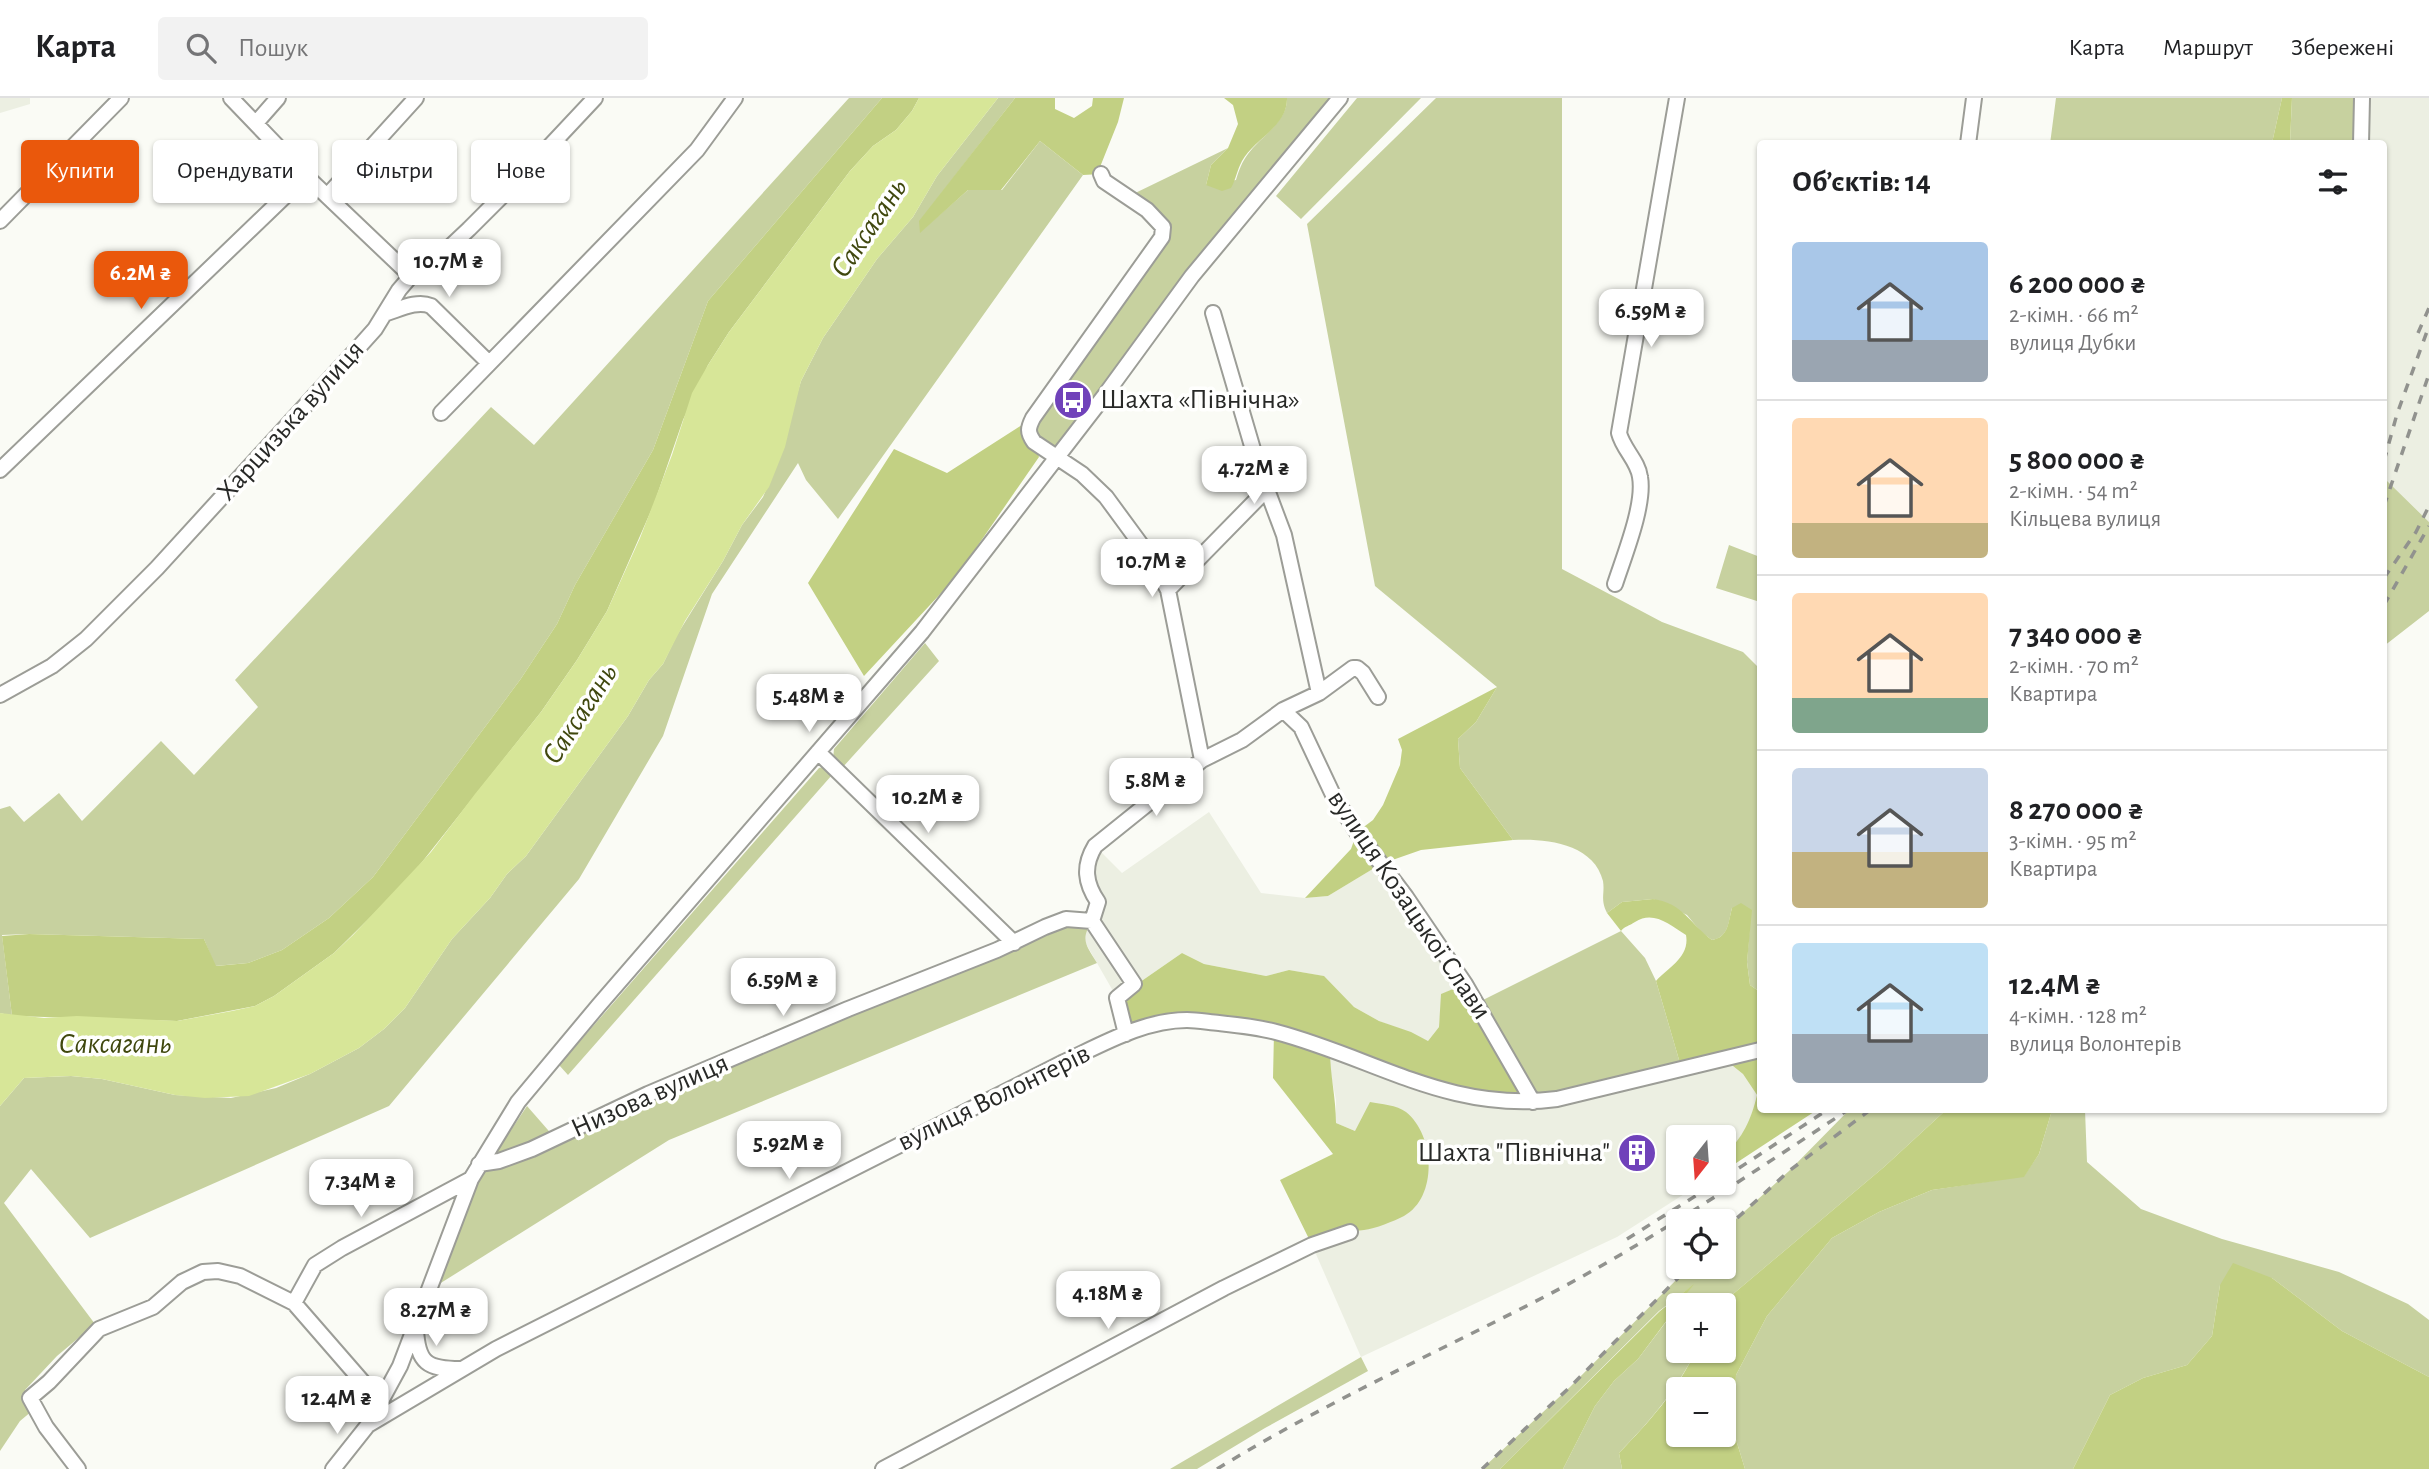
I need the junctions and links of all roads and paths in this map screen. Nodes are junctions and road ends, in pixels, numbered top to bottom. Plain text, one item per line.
1 (121, 98) edge
2 (231, 98) edge
3 (278, 98) edge
4 (416, 98) edge
5 (595, 98) edge
6 (735, 98) edge
7 (1340, 98) edge
8 (1677, 98) edge
9 (1974, 98) edge
10 (2363, 99) edge
11 (256, 123) junction
12 (272, 140) edge
13 (1969, 140) edge
14 (2361, 140) edge
15 (1101, 174) dead end
16 (318, 187) edge
17 (327, 196) junction
18 (278, 203) edge
19 (0, 221) edge
20 (411, 276) junction
21 (387, 313) junction
22 (1213, 313) dead end
23 (489, 363) junction
24 (441, 413) dead end
25 (1057, 457) junction
26 (0, 470) edge
27 (1267, 489) junction
28 (1615, 584) dead end
29 (1168, 590) junction
30 (1319, 693) junction
31 (0, 695) edge
32 (1378, 697) dead end
33 (1283, 710) junction
34 (817, 752) junction
35 (1202, 760) junction
36 (1091, 920) junction
37 (1014, 943) junction
38 (1126, 1034) junction
39 (1757, 1051) edge
40 (1533, 1102) junction
41 (478, 1164) junction
42 (471, 1179) junction
43 (1350, 1232) dead end
44 (294, 1303) junction
45 (415, 1324) junction
46 (461, 1369) junction
47 (382, 1403) junction
48 (368, 1425) junction
49 (78, 1469) edge
50 (333, 1469) edge
51 (883, 1469) edge

1 - 19 street
2 - 11 street
3 - 11 street
4 - 17 street
5 - 20 street, Харцизька вулиця
6 - 23 street
7 - 25 street
8 - 28 street
9 - 13 street
10 - 14 street
11 - 12 street
15 - 25 street
16 - 17 street
17 - 20 street
18 - 26 street
20 - 21 street, Харцизька вулиця
21 - 23 street
21 - 31 street, Харцизька вулиця
22 - 27 street
23 - 24 street
25 - 29 street
25 - 34 street
27 - 29 street
27 - 30 street
29 - 35 street
30 - 32 street
30 - 33 street
33 - 35 street
33 - 40 street, вулиця Козацької Слави
34 - 37 street
34 - 41 street
35 - 36 street
36 - 37 street, Низова вулиця
36 - 38 street
37 - 41 street, Низова вулиця
38 - 40 street, вулиця Волонтерів
38 - 46 street, вулиця Волонтерів
39 - 40 street, вулиця Волонтерів
41 - 42 street
42 - 44 street
42 - 45 street
43 - 51 street
44 - 47 street
44 - 49 street
45 - 46 street
45 - 47 street
46 - 48 street, вулиця Волонтерів
47 - 48 street
48 - 50 street, вулиця Волонтерів

